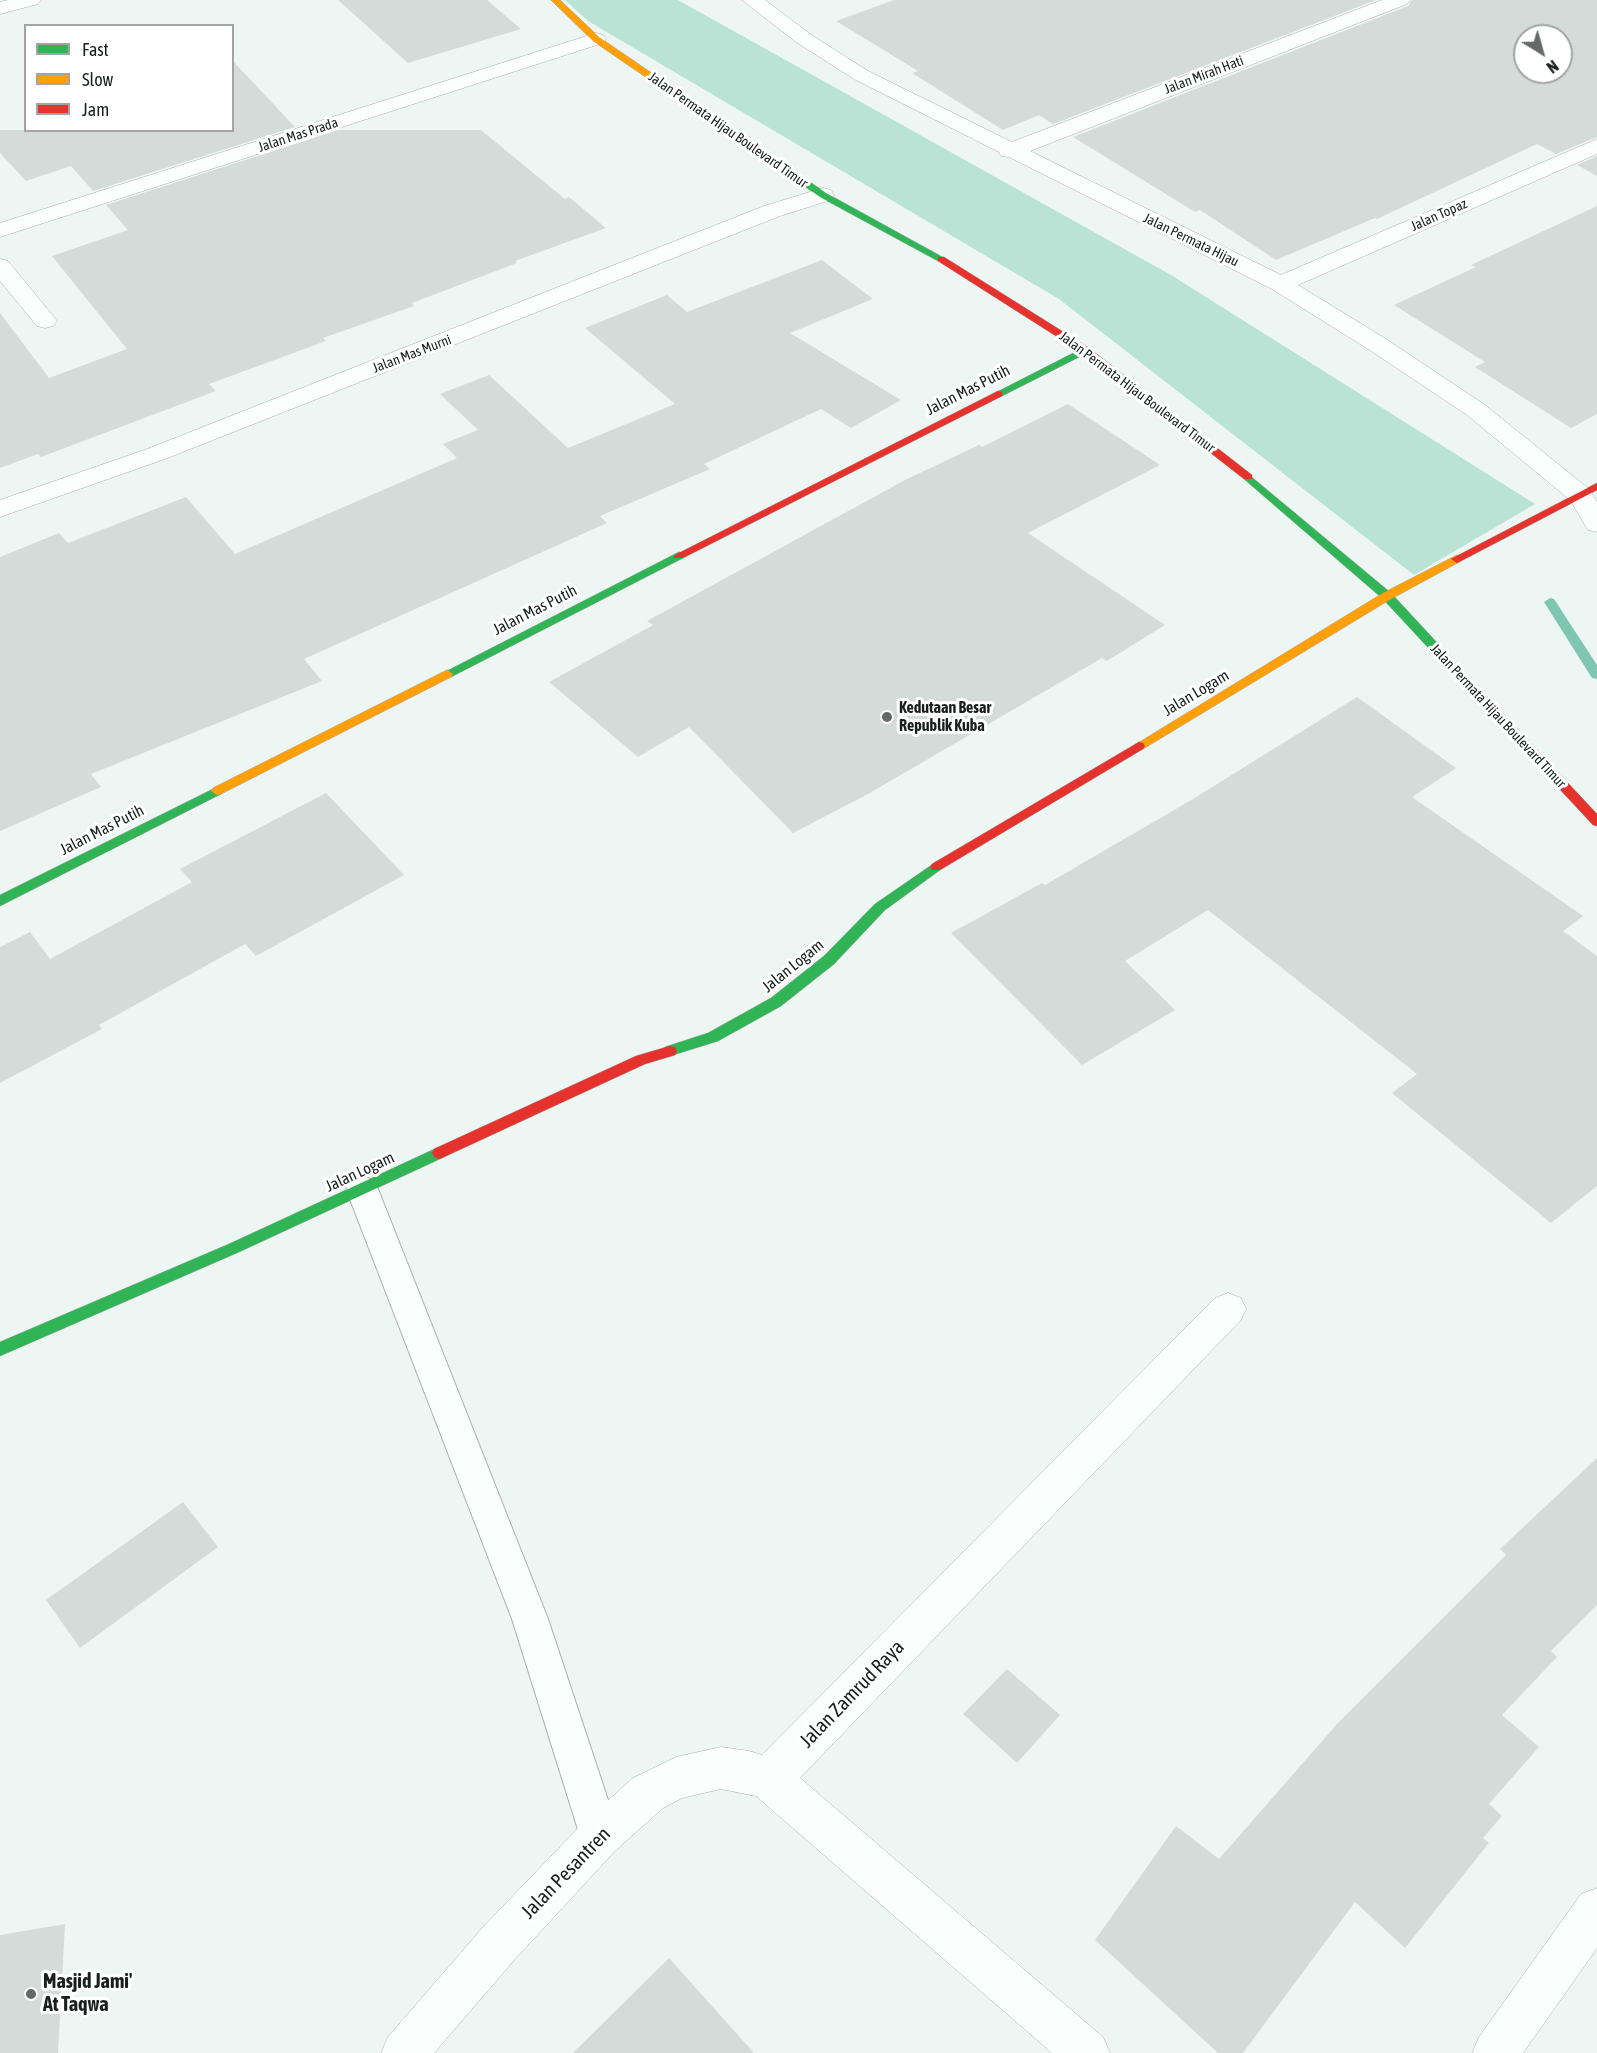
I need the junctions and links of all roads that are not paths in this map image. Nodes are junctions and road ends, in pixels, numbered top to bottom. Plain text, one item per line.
1 (31, 0) edge
2 (555, 0) edge
3 (784, 0) edge
4 (1400, 0) edge
5 (757, 4) edge
6 (0, 8) edge
7 (596, 39) junction
8 (1597, 146) edge
9 (1009, 150) junction
10 (823, 195) junction
11 (0, 230) edge
12 (0, 266) edge
13 (1280, 284) junction
14 (45, 321) dead end
15 (1085, 350) junction
16 (1588, 490) edge
17 (0, 509) edge
18 (1597, 524) edge
19 (1387, 596) junction
20 (1597, 822) edge
21 (0, 901) edge
22 (363, 1188) junction
23 (1228, 1309) dead end
24 (0, 1349) edge
25 (769, 1779) junction
26 (600, 1836) junction
27 (1597, 1910) edge
28 (404, 2053) edge
29 (1087, 2053) edge
30 (1495, 2053) edge

1 - 6 street
2 - 7 street, Jalan Permata Hijau Boulevard Timur
3 - 5 street
4 - 9 street, Jalan Mirah Hati
5 - 9 street, Jalan Permata Hijau
7 - 10 street, Jalan Permata Hijau Boulevard Timur
7 - 11 street, Jalan Mas Prada
8 - 13 street, Jalan Topaz
9 - 13 street, Jalan Permata Hijau
10 - 15 street, Jalan Permata Hijau Boulevard Timur
10 - 17 street, Jalan Mas Murni
12 - 14 street
13 - 16 street, Jalan Permata Hijau
15 - 19 street, Jalan Permata Hijau Boulevard Timur
15 - 21 street, Jalan Mas Putih
16 - 18 street, Jalan Permata Hijau
16 - 19 street, Jalan Logam
19 - 20 street, Jalan Permata Hijau Boulevard Timur
19 - 22 street, Jalan Logam
22 - 24 street, Jalan Logam
22 - 26 lane
23 - 25 street, Jalan Zamrud Raya
25 - 26 street, Jalan Pesantren
25 - 29 street
26 - 28 street, Jalan Pesantren
27 - 30 street

